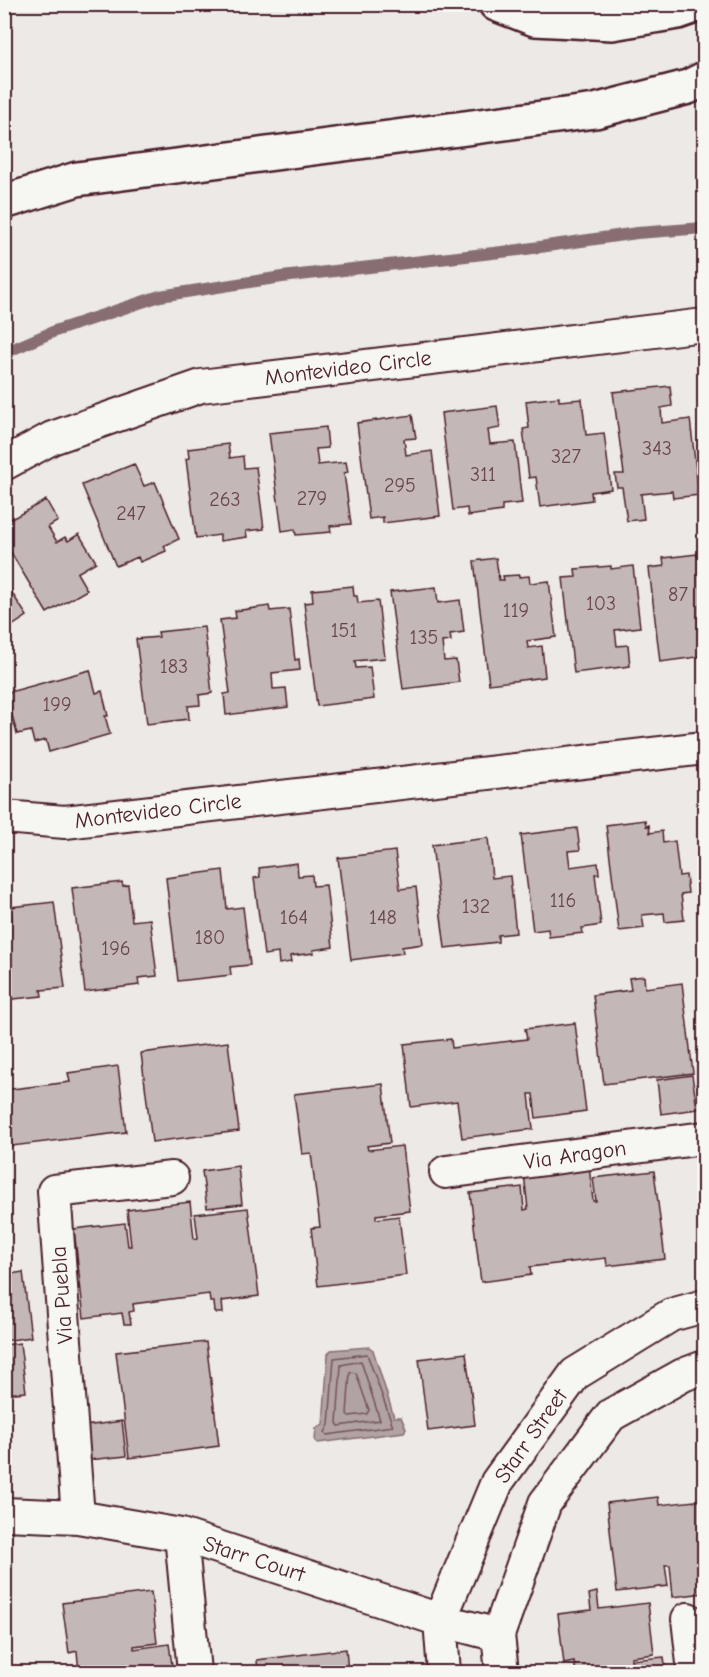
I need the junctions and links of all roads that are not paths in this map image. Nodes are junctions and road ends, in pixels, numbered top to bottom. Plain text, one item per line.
1 (496, 4) edge
2 (701, 4) edge
3 (705, 79) edge
4 (4, 202) edge
5 (705, 325) edge
6 (4, 464) edge
7 (705, 748) edge
8 (4, 817) edge
9 (705, 1138) edge
10 (446, 1172) dead end
11 (172, 1178) dead end
12 (705, 1306) edge
13 (705, 1367) edge
14 (4, 1514) edge
15 (78, 1517) junction
16 (182, 1535) junction
17 (688, 1619) dead end
18 (440, 1620) junction
19 (498, 1635) junction
20 (194, 1672) edge
21 (444, 1672) edge
22 (502, 1672) edge
23 (694, 1672) edge

1 - 2 highway
3 - 4 highway
5 - 6 street, Montevideo Circle
7 - 8 street, Montevideo Circle
9 - 10 street, Via Aragon
11 - 15 street, Via Puebla
12 - 18 street, Starr Street
13 - 19 street
14 - 15 street, Starr Court
15 - 16 street, Starr Court
16 - 18 street, Starr Court
16 - 20 street
17 - 23 street
18 - 19 street, Starr Court
18 - 21 street, Starr Street
19 - 22 street

